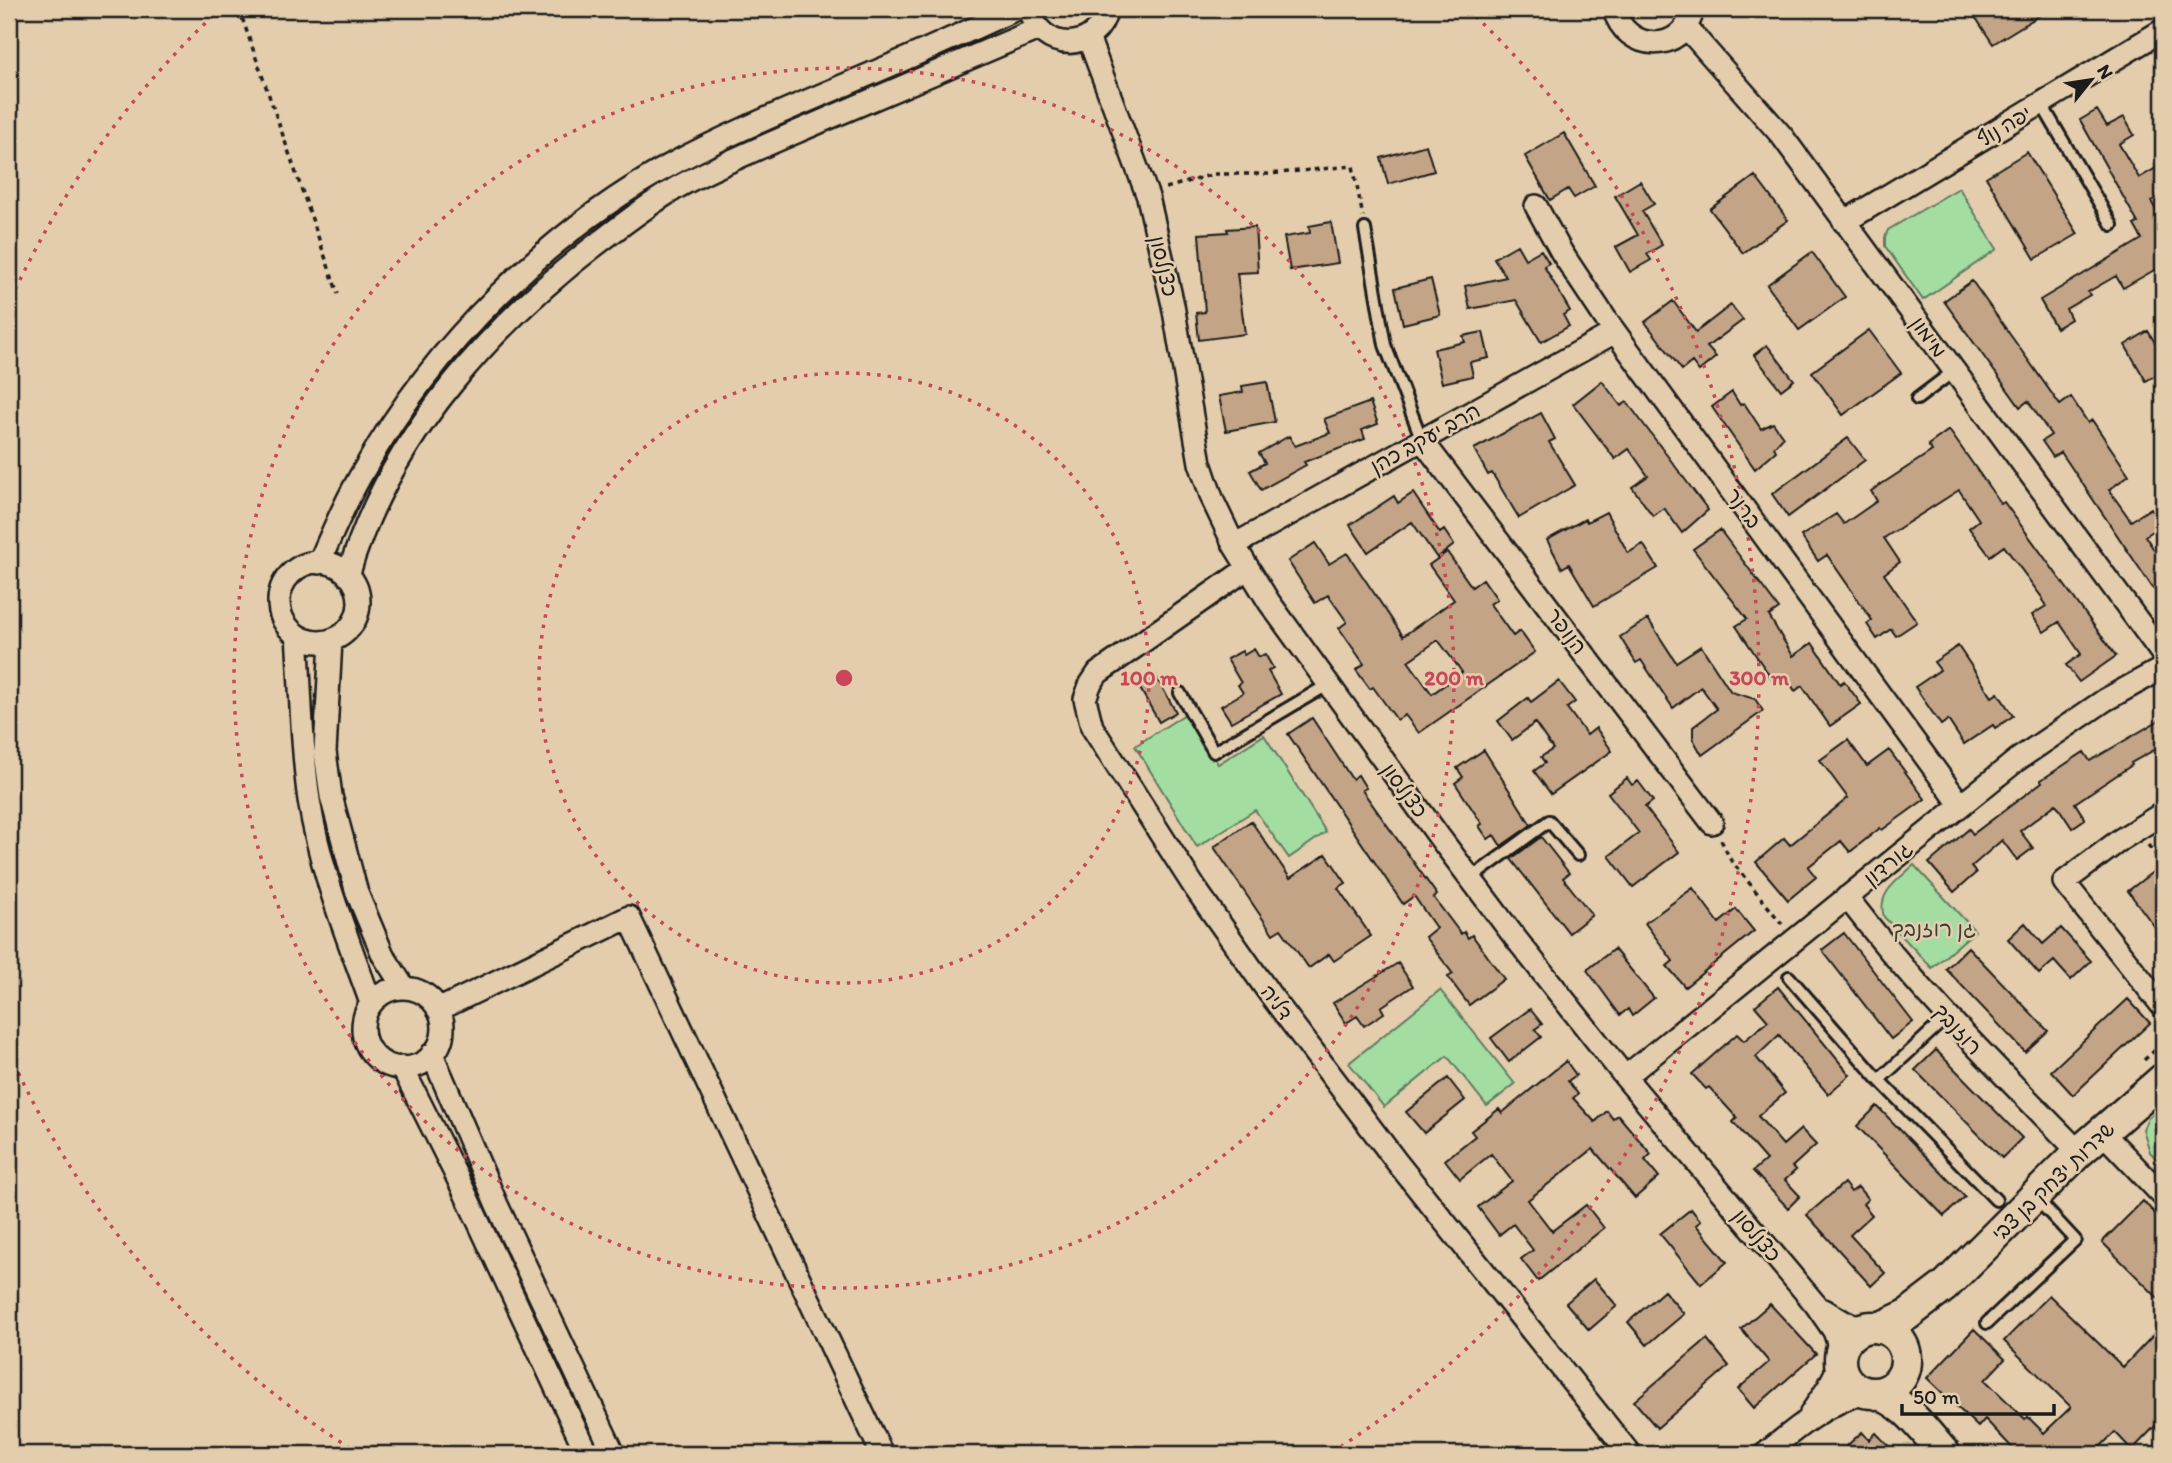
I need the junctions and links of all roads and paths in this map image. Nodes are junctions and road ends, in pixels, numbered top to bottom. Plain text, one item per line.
1 (239, 9) edge
2 (1016, 9) edge
3 (1029, 9) edge
4 (1107, 9) edge
5 (1614, 9) edge
6 (1690, 18) edge
7 (1038, 29) junction
8 (2163, 30) edge
9 (1088, 37) junction
10 (2041, 103) junction
11 (1148, 197) junction
12 (1536, 206) dead end
13 (1844, 222) junction
14 (2112, 225) dead end
15 (1365, 229) joint
16 (338, 294) dead end
17 (1615, 332) junction
18 (1954, 371) junction
19 (1917, 399) dead end
20 (1422, 440) junction
21 (1234, 545) junction
22 (319, 563) junction
23 (1248, 568) junction
24 (348, 576) junction
25 (297, 635) junction
26 (331, 640) junction
27 (2163, 655) edge
28 (2163, 668) edge
29 (1329, 684) junction
30 (1180, 693) dead end
31 (1960, 804) junction
32 (2163, 813) edge
33 (1712, 823) joint
34 (1578, 855) dead end
35 (1470, 878) junction
36 (1847, 897) junction
37 (1794, 939) junction
38 (1789, 976) dead end
39 (404, 988) junction
40 (371, 1003) junction
41 (2163, 1007) edge
42 (438, 1010) junction
43 (1947, 1017) junction
44 (432, 1054) junction
45 (402, 1067) junction
46 (1625, 1077) junction
47 (2163, 1079) edge
48 (1879, 1080) junction
49 (2102, 1132) junction
50 (2079, 1152) junction
51 (2163, 1196) edge
52 (2035, 1197) junction
53 (1996, 1200) dead end
54 (1945, 1286) junction
55 (1816, 1305) junction
56 (1987, 1324) dead end
57 (1872, 1328) junction
58 (1841, 1357) junction
59 (1905, 1361) junction
60 (1870, 1392) junction
61 (1806, 1420) junction
62 (1937, 1445) edge
63 (587, 1454) edge
64 (614, 1454) edge
65 (882, 1454) edge
66 (1630, 1454) edge
67 (1765, 1454) edge

1 - 16 path
2 - 22 street
3 - 7 street
4 - 9 street
5 - 6 street
6 - 13 street, מימון
7 - 9 street
7 - 24 street
8 - 10 street, יפה נוף
9 - 11 street, כצנלסון
10 - 13 street, יפה נוף
10 - 14 lane
11 - 15 path
11 - 21 street, כצנלסון
12 - 17 street, ברנר
13 - 18 street, מימון
15 - 20 lane
17 - 20 street, הרב יעקב כהן
17 - 31 street, ברנר
18 - 19 lane
18 - 27 street, מימון
20 - 21 street, הרב יעקב כהן
20 - 33 street, הנופר
21 - 23 street, כצנלסון
22 - 24 street
22 - 25 street
23 - 29 street, כצנלסון
23 - 66 street, דליה
24 - 26 street
25 - 26 street
25 - 40 street
26 - 39 street
28 - 31 street, גורדון
29 - 30 lane
29 - 35 street, כצנלסון
31 - 36 street, גורדון
32 - 41 street
33 - 37 path
34 - 35 lane
35 - 46 street, כצנלסון
36 - 37 street, גורדון
36 - 43 street, רוזנבך
37 - 46 street, גורדון
38 - 48 lane
39 - 40 street
39 - 42 street
40 - 45 street
42 - 44 street
42 - 65 street
43 - 48 lane
43 - 50 street, רוזנבך
44 - 45 street
44 - 64 street
45 - 63 street
46 - 55 street, כצנלסון
47 - 49 street, שדרות יצחק בן צבי
48 - 53 lane
49 - 50 street, שדרות יצחק בן צבי
49 - 51 street
50 - 52 street, שדרות יצחק בן צבי
52 - 54 street, שדרות יצחק בן צבי
52 - 56 lane
54 - 57 street, שדרות יצחק בן צבי
54 - 59 street, שדרות יצחק בן צבי
55 - 57 street, כצנלסון
55 - 58 street, כצנלסון
57 - 58 street
57 - 59 street
58 - 60 street
58 - 61 street
59 - 60 street
59 - 62 street
60 - 61 street
60 - 62 street
61 - 67 street

